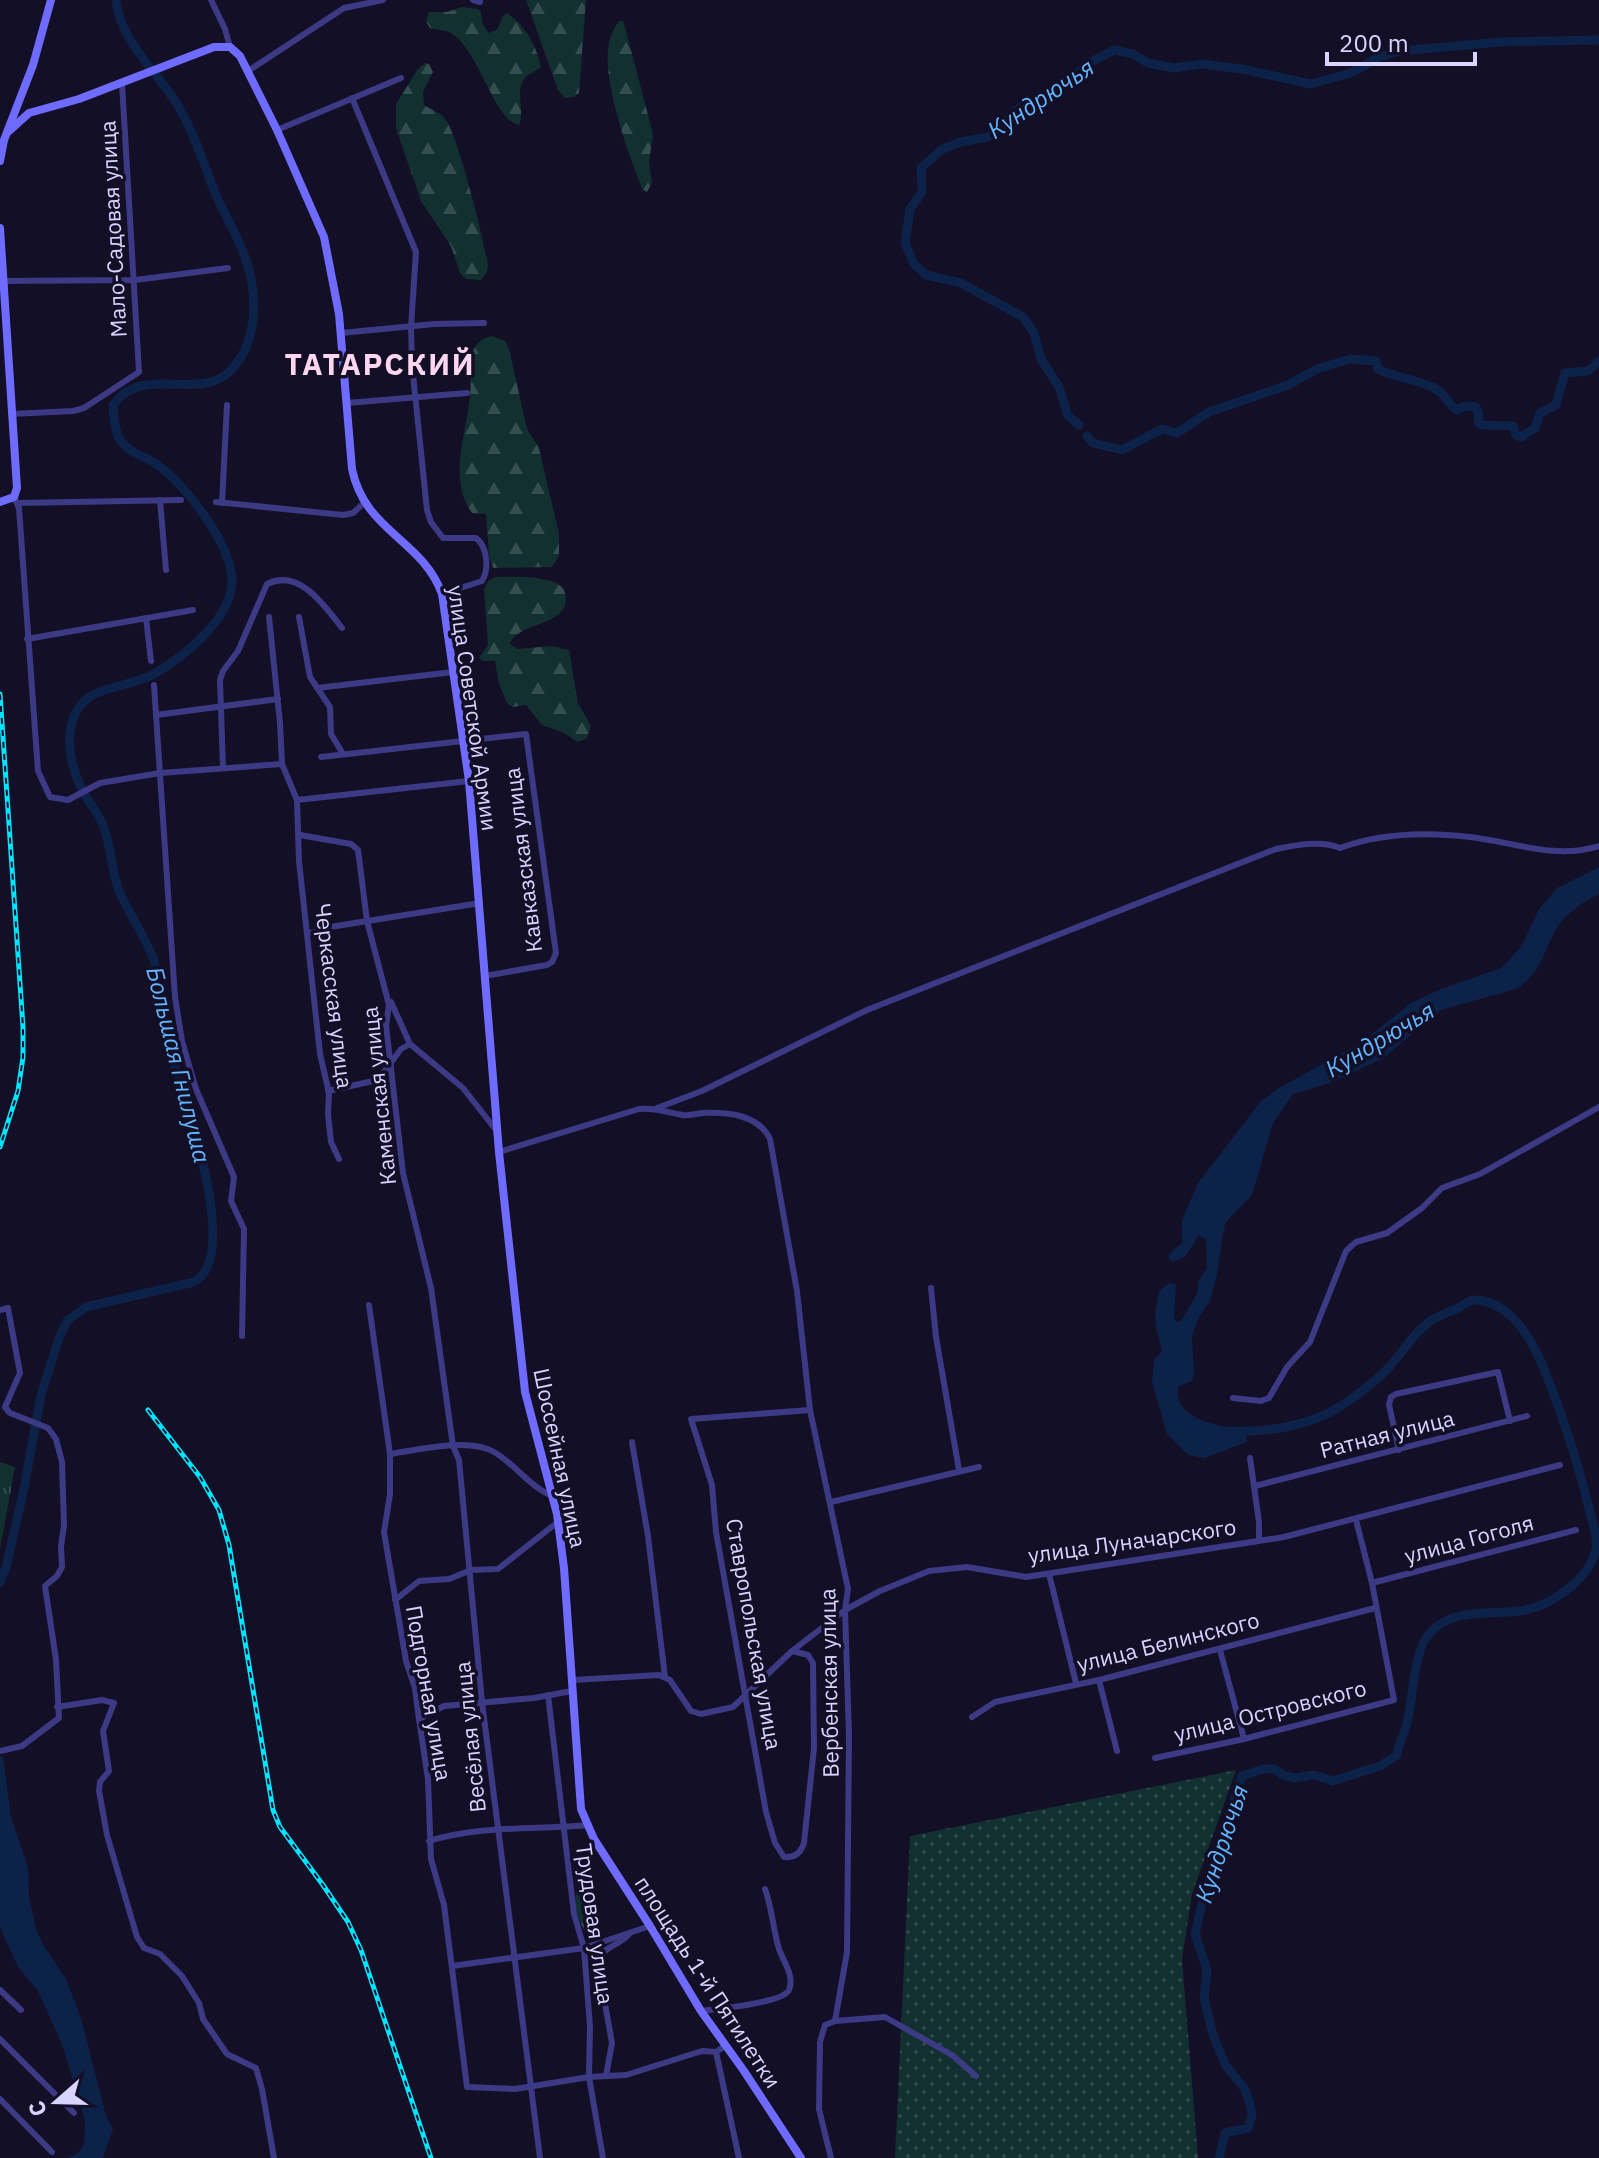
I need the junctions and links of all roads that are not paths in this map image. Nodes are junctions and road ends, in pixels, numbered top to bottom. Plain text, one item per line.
1 (51, 0) edge
2 (211, 0) edge
3 (348, 0) edge
4 (383, 0) edge
5 (344, 8) junction
6 (230, 47) junction
7 (248, 71) junction
8 (401, 78) dead end
9 (122, 83) junction
10 (352, 98) junction
11 (20, 100) junction
12 (29, 113) junction
13 (277, 130) junction
14 (8, 132) junction
15 (0, 161) edge
16 (0, 228) edge
17 (228, 268) dead end
18 (135, 280) junction
19 (2, 281) junction
20 (484, 323) dead end
21 (411, 327) junction
22 (341, 333) junction
23 (467, 393) dead end
24 (417, 397) junction
25 (347, 403) junction
26 (227, 405) dead end
27 (11, 414) junction
28 (16, 500) junction
29 (160, 500) junction
30 (181, 500) dead end
31 (0, 502) edge
32 (364, 503) junction
33 (166, 570) dead end
34 (442, 594) junction
35 (193, 610) dead end
36 (269, 617) dead end
37 (299, 617) dead end
38 (146, 618) junction
39 (342, 628) dead end
40 (27, 639) junction
41 (151, 661) dead end
42 (453, 672) junction
43 (154, 685) dead end
44 (317, 688) junction
45 (278, 699) junction
46 (222, 707) junction
47 (156, 715) junction
48 (462, 739) junction
49 (343, 754) junction
50 (321, 757) dead end
51 (282, 764) junction
52 (223, 768) junction
53 (160, 773) junction
54 (469, 781) junction
55 (297, 800) junction
56 (300, 835) junction
57 (1599, 846) edge
58 (480, 903) junction
59 (367, 921) junction
60 (307, 934) junction
61 (485, 976) junction
62 (387, 995) junction
63 (410, 1044) junction
64 (392, 1065) junction
65 (328, 1091) junction
66 (494, 1098) joint
67 (1599, 1107) edge
68 (657, 1108) junction
69 (497, 1132) junction
70 (499, 1152) junction
71 (339, 1159) dead end
72 (931, 1288) dead end
73 (369, 1305) dead end
74 (4, 1309) edge
75 (436, 1314) joint
76 (242, 1336) dead end
77 (1233, 1398) dead end
78 (810, 1410) junction
79 (1527, 1416) dead end
80 (1510, 1421) junction
81 (632, 1442) dead end
82 (453, 1446) junction
83 (1399, 1450) junction
84 (390, 1454) junction
85 (1250, 1458) dead end
86 (1560, 1465) dead end
87 (979, 1467) dead end
88 (959, 1470) junction
89 (1255, 1486) junction
90 (553, 1496) junction
91 (831, 1502) junction
92 (1356, 1520) junction
93 (558, 1522) junction
94 (1576, 1530) dead end
95 (1259, 1540) junction
96 (471, 1570) junction
97 (1049, 1574) junction
98 (1372, 1583) junction
99 (395, 1600) junction
100 (1375, 1608) junction
101 (845, 1610) junction
102 (1220, 1650) junction
103 (792, 1651) junction
104 (665, 1677) junction
105 (573, 1680) junction
106 (1099, 1680) junction
107 (1076, 1683) junction
108 (572, 1691) junction
109 (747, 1694) junction
110 (548, 1695) junction
111 (482, 1702) junction
112 (57, 1707) junction
113 (972, 1717) dead end
114 (419, 1719) junction
115 (1244, 1739) junction
116 (0, 1751) edge
117 (1117, 1751) dead end
118 (1155, 1758) dead end
119 (588, 1825) junction
120 (563, 1827) junction
121 (498, 1829) junction
122 (429, 1841) junction
123 (765, 1889) dead end
124 (650, 1926) junction
125 (629, 1934) junction
126 (584, 1948) junction
127 (515, 1959) junction
128 (452, 1966) junction
129 (0, 1990) edge
130 (21, 2010) dead end
131 (701, 2011) junction
132 (835, 2021) junction
133 (0, 2039) edge
134 (725, 2046) junction
135 (716, 2052) junction
136 (606, 2076) junction
137 (976, 2076) dead end
138 (589, 2077) junction
139 (532, 2087) junction
140 (0, 2099) edge
141 (74, 2113) dead end
142 (52, 2152) dead end
143 (274, 2158) edge
144 (540, 2158) edge
145 (603, 2158) edge
146 (739, 2158) edge
147 (801, 2158) edge
148 (831, 2158) edge

1 - 11 main road
2 - 6 street, улица Советской Армии
3 - 5 street
4 - 5 street
5 - 7 street
6 - 7 main road, улица Советской Армии
6 - 9 main road
7 - 13 main road, улица Советской Армии
8 - 10 street
9 - 12 main road
9 - 18 street, Мало-Садовая улица
10 - 13 street
10 - 21 street
11 - 12 main road
11 - 14 main road
12 - 14 main road
13 - 22 main road, улица Советской Армии
14 - 15 main road
16 - 19 main road
17 - 18 street
18 - 19 street
18 - 27 street, Мало-Садовая улица
19 - 27 main road
20 - 21 street
21 - 22 street
21 - 24 street
22 - 25 main road, улица Советской Армии
23 - 24 street
24 - 25 street
24 - 34 street
25 - 32 main road, улица Советской Армии
26 - 32 street
27 - 28 main road
28 - 29 street
28 - 31 main road
28 - 40 street
29 - 30 street
29 - 33 street
32 - 34 main road, улица Советской Армии
34 - 42 main road, улица Советской Армии
35 - 38 street
36 - 45 street, Черкасская улица
37 - 44 street
38 - 40 street
38 - 41 street
39 - 46 street
40 - 53 street
42 - 44 street
42 - 48 main road, улица Советской Армии
43 - 47 street
44 - 49 street
45 - 46 street
45 - 51 street, Черкасская улица
46 - 47 street
46 - 52 street
47 - 53 street
48 - 49 street
48 - 54 main road, улица Советской Армии
48 - 61 street, Кавказская улица
49 - 50 street
51 - 52 street
51 - 55 street, Черкасская улица
52 - 53 street
53 - 76 street
54 - 55 street
54 - 58 main road, улица Советской Армии
55 - 56 street, Черкасская улица
56 - 59 street, Каменская улица
56 - 60 street, Черкасская улица
57 - 68 street
58 - 59 street
58 - 61 main road, улица Советской Армии
59 - 60 street
59 - 62 street, Каменская улица
60 - 65 street, Черкасская улица
61 - 66 main road, улица Советской Армии
62 - 63 street
62 - 64 street, Каменская улица
63 - 64 street
63 - 69 street
64 - 65 street
64 - 75 street, Каменская улица
65 - 71 street, Черкасская улица
66 - 69 main road, Шоссейная улица
67 - 77 street
68 - 70 street
68 - 78 street, Вербенская улица
69 - 70 main road, Шоссейная улица
70 - 90 main road, Шоссейная улица
72 - 88 street
73 - 84 street, Подгорная улица
74 - 112 street
75 - 82 street, Весёлая улица
78 - 91 street, Вербенская улица
78 - 109 street, Ставропольская улица
79 - 80 street, Ратная улица
80 - 83 street, Ратная улица
80 - 83 street
81 - 104 street
82 - 84 street
82 - 90 street
82 - 96 street, Весёлая улица
83 - 89 street, Ратная улица
84 - 99 street, Подгорная улица
85 - 89 street
86 - 92 street, улица Луначарского
87 - 88 street
88 - 91 street
89 - 95 street
90 - 93 main road, Шоссейная улица
91 - 101 street, Вербенская улица
92 - 95 street, улица Луначарского
92 - 98 street
93 - 96 street
93 - 105 main road, Шоссейная улица
94 - 98 street, улица Гоголя
95 - 97 street, улица Луначарского
96 - 99 street
96 - 111 street, Весёлая улица
97 - 101 street, улица Луначарского
97 - 107 street
98 - 100 street
99 - 114 street, Подгорная улица
100 - 102 street, улица Белинского
100 - 115 street, улица Островского
101 - 103 street, улица Луначарского
101 - 132 street, Вербенская улица
102 - 106 street, улица Белинского
102 - 115 street
103 - 109 street, улица Луначарского
103 - 109 street, Ставропольская улица
104 - 105 street
104 - 109 street, улица Луначарского
105 - 108 main road, Шоссейная улица
106 - 107 street, улица Белинского
106 - 117 street
107 - 113 street, улица Белинского
108 - 110 street
108 - 119 main road, Шоссейная улица
110 - 111 street
110 - 120 street, Трудовая улица
111 - 114 street
111 - 121 street, Весёлая улица
112 - 116 street
112 - 143 street
114 - 122 street, Подгорная улица
115 - 118 street, улица Островского
119 - 120 street
119 - 124 main road, площадь 1-й Пятилетки
120 - 121 street
120 - 126 street, Трудовая улица
121 - 122 street
121 - 127 street, Весёлая улица
122 - 128 street, Подгорная улица
123 - 131 street
124 - 125 street
124 - 131 main road, площадь 1-й Пятилетки
125 - 126 street
125 - 136 street
126 - 127 street
126 - 138 street, Трудовая улица
127 - 128 street
127 - 139 street, Весёлая улица
128 - 139 street, Подгорная улица
129 - 130 street
131 - 134 main road, площадь 1-й Пятилетки
132 - 137 street
132 - 148 street, Вербенская улица
133 - 141 street
134 - 135 street
134 - 147 main road, площадь 1-й Пятилетки
135 - 136 street
135 - 146 street, площадь 1-й Пятилетки
136 - 138 street
138 - 139 street
138 - 145 street, Трудовая улица
139 - 144 street, Весёлая улица
140 - 142 street

